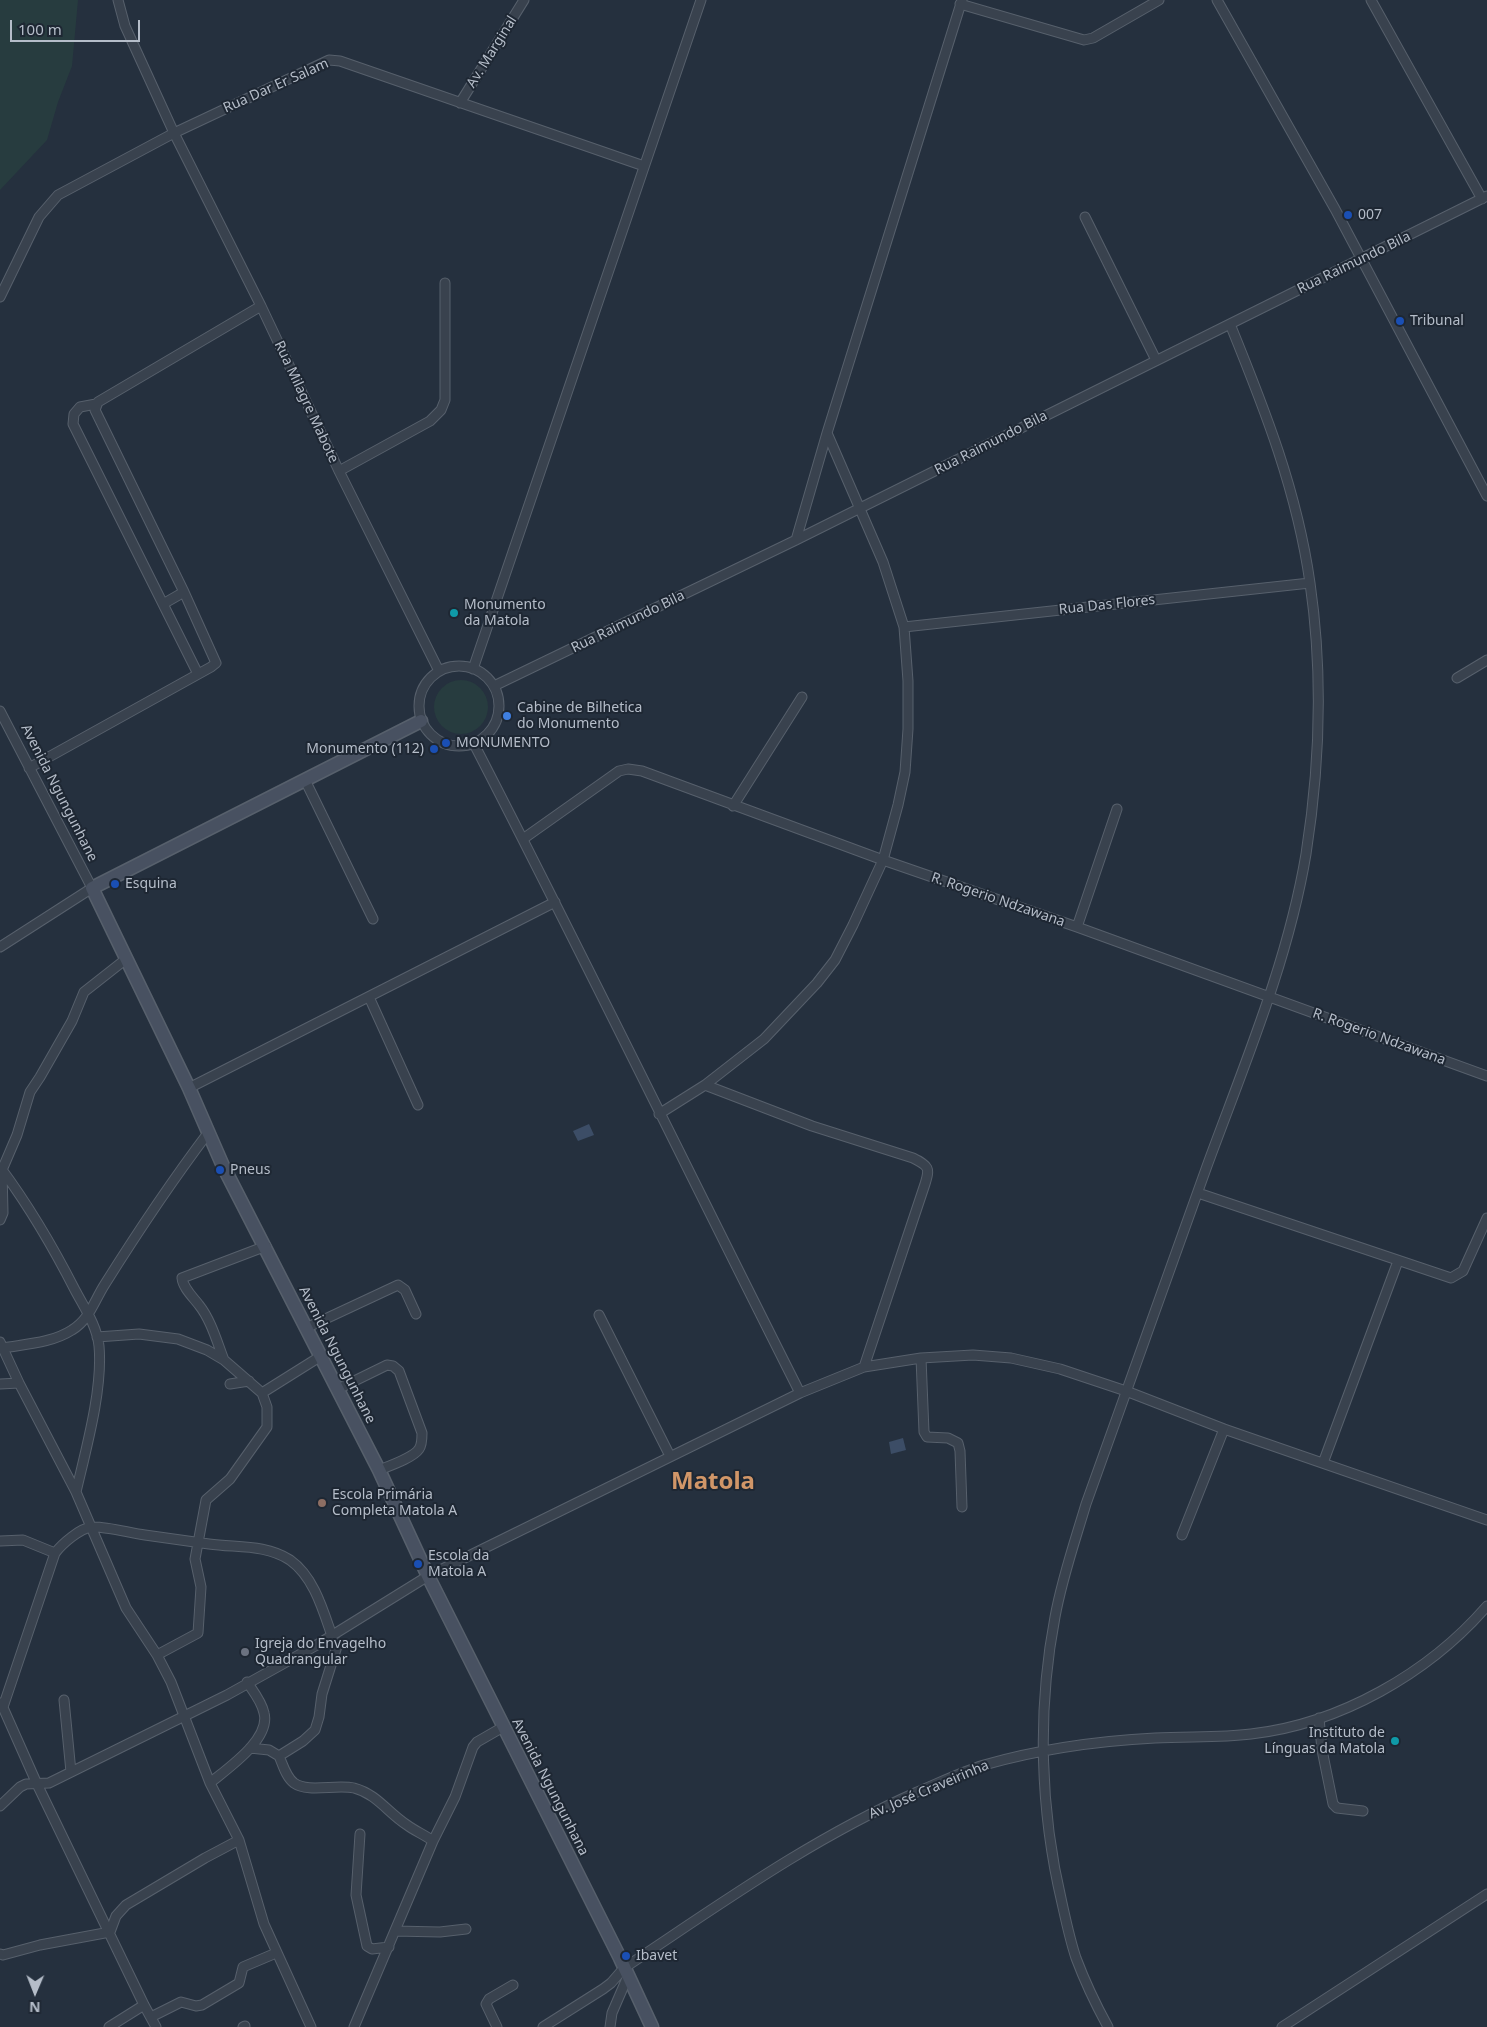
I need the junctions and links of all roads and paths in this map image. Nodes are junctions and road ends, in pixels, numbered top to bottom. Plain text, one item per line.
1 (118, 0) edge
2 (524, 0) edge
3 (701, 0) edge
4 (1159, 0) edge
5 (1217, 0) edge
6 (1371, 0) edge
7 (961, 2) edge
8 (460, 103) junction
9 (174, 133) junction
10 (644, 166) junction
11 (1485, 198) edge
12 (1085, 217) dead end
13 (1360, 259) junction
14 (444, 283) dead end
15 (0, 297) edge
16 (261, 306) junction
17 (1230, 324) junction
18 (1156, 360) junction
19 (96, 404) junction
20 (827, 433) junction
21 (339, 471) junction
22 (1487, 496) edge
23 (861, 508) junction
24 (796, 540) junction
25 (1310, 583) junction
26 (184, 592) junction
27 (163, 604) junction
28 (904, 627) junction
29 (1487, 660) edge
30 (473, 669) junction
31 (439, 671) junction
32 (198, 674) junction
33 (1457, 678) dead end
34 (494, 686) junction
35 (802, 697) dead end
36 (0, 710) edge
37 (421, 721) junction
38 (474, 744) junction
39 (29, 768) junction
40 (305, 780) junction
41 (733, 806) junction
42 (1117, 809) dead end
43 (523, 839) junction
44 (883, 860) junction
45 (92, 888) junction
46 (556, 902) junction
47 (373, 919) dead end
48 (1078, 927) junction
49 (0, 947) edge
50 (126, 959) junction
51 (1269, 996) junction
52 (369, 997) junction
53 (1487, 1076) edge
54 (705, 1085) junction
55 (189, 1088) junction
56 (418, 1105) dead end
57 (659, 1114) junction
58 (208, 1133) junction
59 (1, 1168) edge
60 (1198, 1193) junction
61 (1487, 1218) edge
62 (0, 1220) edge
63 (266, 1246) junction
64 (1398, 1261) junction
65 (416, 1314) dead end
66 (599, 1315) dead end
67 (89, 1316) junction
68 (306, 1328) junction
69 (97, 1337) junction
70 (1, 1345) edge
71 (322, 1356) junction
72 (921, 1358) junction
73 (224, 1360) junction
74 (864, 1367) junction
75 (249, 1381) junction
76 (19, 1383) junction
77 (0, 1384) edge
78 (230, 1384) dead end
79 (338, 1389) junction
80 (1126, 1391) junction
81 (262, 1392) junction
82 (800, 1394) junction
83 (1224, 1429) junction
84 (670, 1456) junction
85 (1323, 1463) junction
86 (380, 1470) junction
87 (76, 1492) junction
88 (962, 1507) dead end
89 (1487, 1520) edge
90 (91, 1527) junction
91 (1182, 1535) dead end
92 (0, 1540) edge
93 (198, 1542) junction
94 (55, 1553) junction
95 (421, 1560) joint
96 (428, 1576) junction
97 (1487, 1606) edge
98 (335, 1639) junction
99 (157, 1656) junction
100 (248, 1682) junction
101 (64, 1700) dead end
102 (2, 1704) edge
103 (183, 1715) junction
104 (1318, 1718) junction
105 (503, 1727) junction
106 (250, 1748) junction
107 (1043, 1750) junction
108 (280, 1756) junction
109 (71, 1772) junction
110 (210, 1783) junction
111 (37, 1784) junction
112 (0, 1806) edge
113 (1363, 1812) dead end
114 (360, 1834) dead end
115 (239, 1840) junction
116 (433, 1841) junction
117 (1487, 1894) edge
118 (466, 1929) dead end
119 (395, 1931) junction
120 (110, 1932) junction
121 (389, 1948) junction
122 (276, 1953) junction
123 (0, 1954) edge
124 (626, 1972) junction
125 (513, 1985) dead end
126 (144, 2005) junction
127 (151, 2017) junction
128 (109, 2027) edge
129 (156, 2027) edge
130 (311, 2027) edge
131 (354, 2027) edge
132 (497, 2027) edge
133 (542, 2027) edge
134 (610, 2027) edge
135 (652, 2027) edge
136 (1108, 2027) edge
137 (1282, 2027) edge

1 - 9 street, Rua Milagre Mabote
2 - 8 street, Av. Marginal
3 - 10 street
4 - 7 street
5 - 13 street
6 - 11 street
7 - 20 street
8 - 9 street, Rua Dar Er Salam
8 - 10 street, Rua Dar Er Salam
9 - 15 street, Rua Dar Er Salam
9 - 16 street, Rua Milagre Mabote
10 - 30 street
11 - 13 street, Rua Raimundo Bila
12 - 18 street
13 - 17 street, Rua Raimundo Bila
13 - 22 street
14 - 21 street
16 - 19 street
16 - 21 street, Rua Milagre Mabote
17 - 18 street, Rua Raimundo Bila
17 - 25 street
18 - 23 street, Rua Raimundo Bila
19 - 26 street
19 - 27 street
20 - 23 street
20 - 24 street
21 - 31 street, Rua Milagre Mabote
23 - 24 street, Rua Raimundo Bila
23 - 28 street
24 - 34 street, Rua Raimundo Bila
25 - 28 street, Rua Das Flores
25 - 51 street
26 - 27 street
26 - 32 street
27 - 32 street
28 - 44 street
29 - 33 street
30 - 31 street
30 - 34 street
31 - 37 street
32 - 39 street
34 - 38 street
35 - 41 street
36 - 39 street, Avenida Ngungunhane
37 - 38 street
37 - 40 street
38 - 43 street
39 - 45 street, Avenida Ngungunhane
40 - 45 street
40 - 47 street
41 - 43 street, R. Rogerio Ndzawana
41 - 44 street, R. Rogerio Ndzawana
42 - 48 street
43 - 46 street
44 - 48 street, R. Rogerio Ndzawana
44 - 54 street
45 - 49 street
45 - 50 street, Avenida Ngungunhane
46 - 52 street
46 - 57 street
48 - 51 street, R. Rogerio Ndzawana
50 - 55 street, Avenida Ngungunhane
50 - 59 street
51 - 53 street, R. Rogerio Ndzawana
51 - 60 street
52 - 55 street
52 - 56 street
54 - 57 street
54 - 74 street
55 - 58 street, Avenida Ngungunhane
57 - 82 street
58 - 63 street, Avenida Ngungunhane
58 - 67 street
59 - 62 street
59 - 67 street
60 - 64 street
60 - 80 street
61 - 64 street
63 - 68 street, Avenida Ngungunhane
63 - 73 street
64 - 85 street
65 - 68 street
66 - 84 street
67 - 69 street
67 - 70 street
68 - 71 street, Avenida Ngungunhane
69 - 73 street
69 - 87 street
70 - 76 street
71 - 79 street, Avenida Ngungunhane
71 - 81 street
72 - 74 street
72 - 80 street
72 - 88 street
73 - 75 street
74 - 82 street
75 - 78 street
75 - 81 street
76 - 77 street
76 - 87 street
79 - 86 street, Avenida Ngungunhane
79 - 86 street
80 - 83 street
80 - 107 street
81 - 93 street
82 - 84 street
83 - 85 street
83 - 91 street
84 - 96 street
85 - 89 street
86 - 95 street, Avenida Ngungunhane
87 - 90 street
90 - 93 street
90 - 94 street
90 - 99 street
92 - 94 street
93 - 98 street
93 - 99 street
94 - 102 street
95 - 96 street, Avenida Ngungunhana
96 - 98 street
96 - 105 street, Avenida Ngungunhana
97 - 104 street, Av. José Craveirinha
98 - 100 street
98 - 108 street
99 - 103 street
100 - 103 street
100 - 106 street
101 - 109 street
102 - 111 street
103 - 109 street
103 - 110 street
104 - 107 street, Av. José Craveirinha
104 - 113 street
105 - 116 street
105 - 124 street, Avenida Ngungunhana
106 - 108 street
106 - 110 street
107 - 124 street, Av. José Craveirinha
107 - 136 street
108 - 116 street
109 - 111 street
110 - 115 street
111 - 112 street
111 - 120 street
114 - 121 street
115 - 120 street
115 - 122 street
116 - 119 street
117 - 137 street
118 - 119 street
119 - 121 street
120 - 123 street
120 - 126 street
121 - 131 street
122 - 127 street
122 - 130 street
124 - 133 street, Av. José Craveirinha
124 - 134 street
124 - 135 street, Avenida Ngungunhana
125 - 132 street
126 - 127 street
126 - 128 street
127 - 129 street

